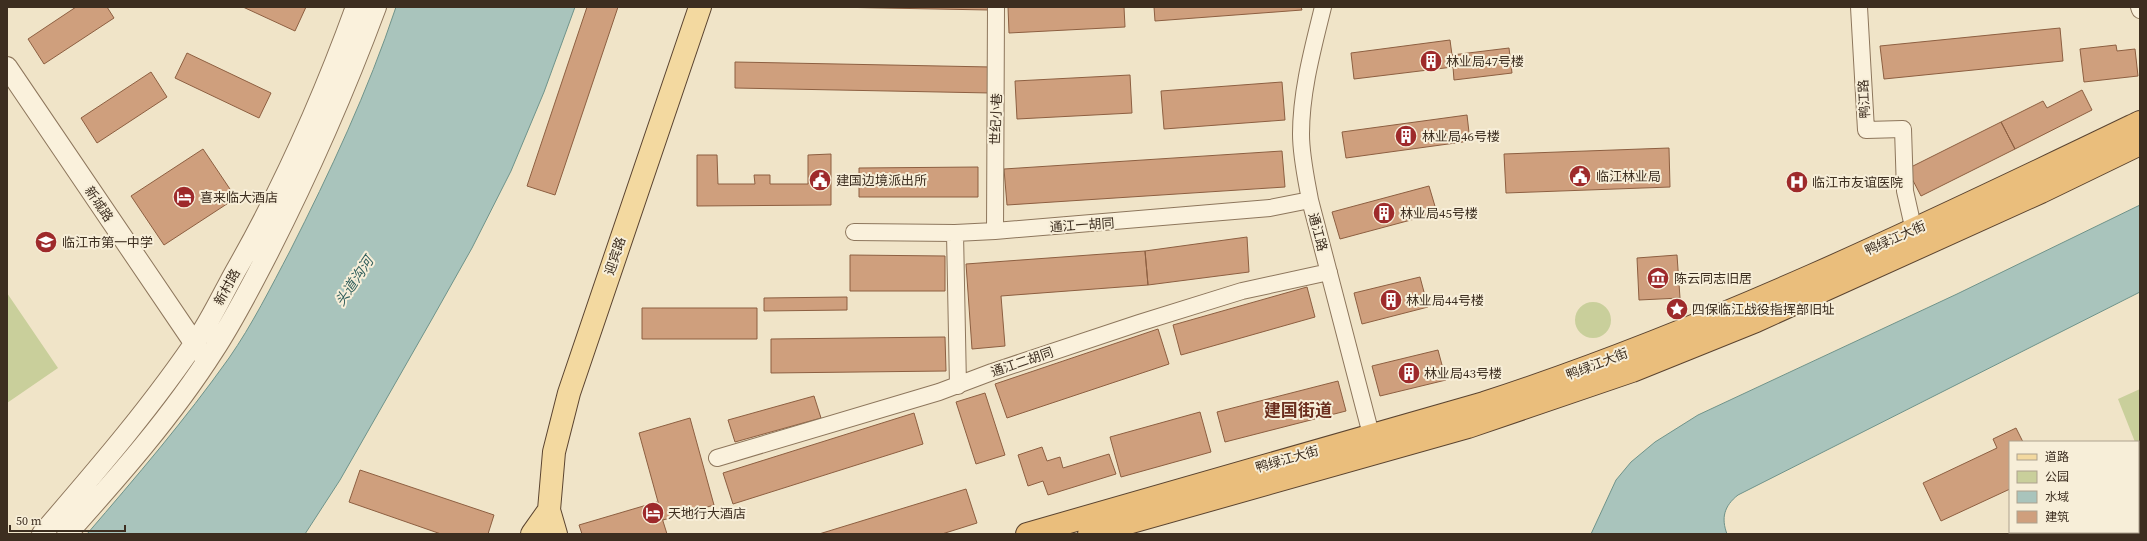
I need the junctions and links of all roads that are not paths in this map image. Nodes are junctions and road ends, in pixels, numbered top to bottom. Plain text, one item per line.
1 (356, 7) edge
2 (376, 7) edge
3 (700, 7) edge
4 (996, 7) edge
5 (1323, 7) edge
6 (1859, 7) edge
7 (7, 67) edge
8 (2140, 122) edge
9 (2140, 144) edge
10 (1310, 200) junction
11 (995, 231) junction
12 (854, 232) dead end
13 (955, 233) junction
14 (1915, 239) junction
15 (1330, 272) junction
16 (193, 344) junction
17 (207, 360) junction
18 (958, 386) junction
19 (1374, 444) junction
20 (717, 458) dead end
21 (549, 510) junction
22 (42, 534) edge
23 (67, 534) edge
24 (532, 534) edge
25 (556, 534) edge
26 (1027, 534) edge
27 (1089, 534) edge

1 - 16 street, 新村路
2 - 17 street, 新村路
3 - 21 main road, 迎宾路
4 - 11 street, 世纪小巷
5 - 10 street, 通江路
6 - 14 street, 鸭江路
7 - 16 street, 新城路
8 - 14 highway, 鸭绿江大街
9 - 14 highway, 鸭绿江大街
10 - 11 street, 通江一胡同
10 - 15 street, 通江路
11 - 13 street, 通江一胡同
12 - 13 street, 通江一胡同
13 - 18 street
14 - 19 highway, 鸭绿江大街
15 - 18 street, 通江二胡同
15 - 19 street, 通江路
16 - 17 street, 新城路
16 - 22 street, 新村路
17 - 23 street, 新村路
18 - 20 street, 通江二胡同
19 - 26 highway, 鸭绿江大街
19 - 27 highway, 鸭绿江大街
21 - 24 main road
21 - 25 main road, 迎宾路

